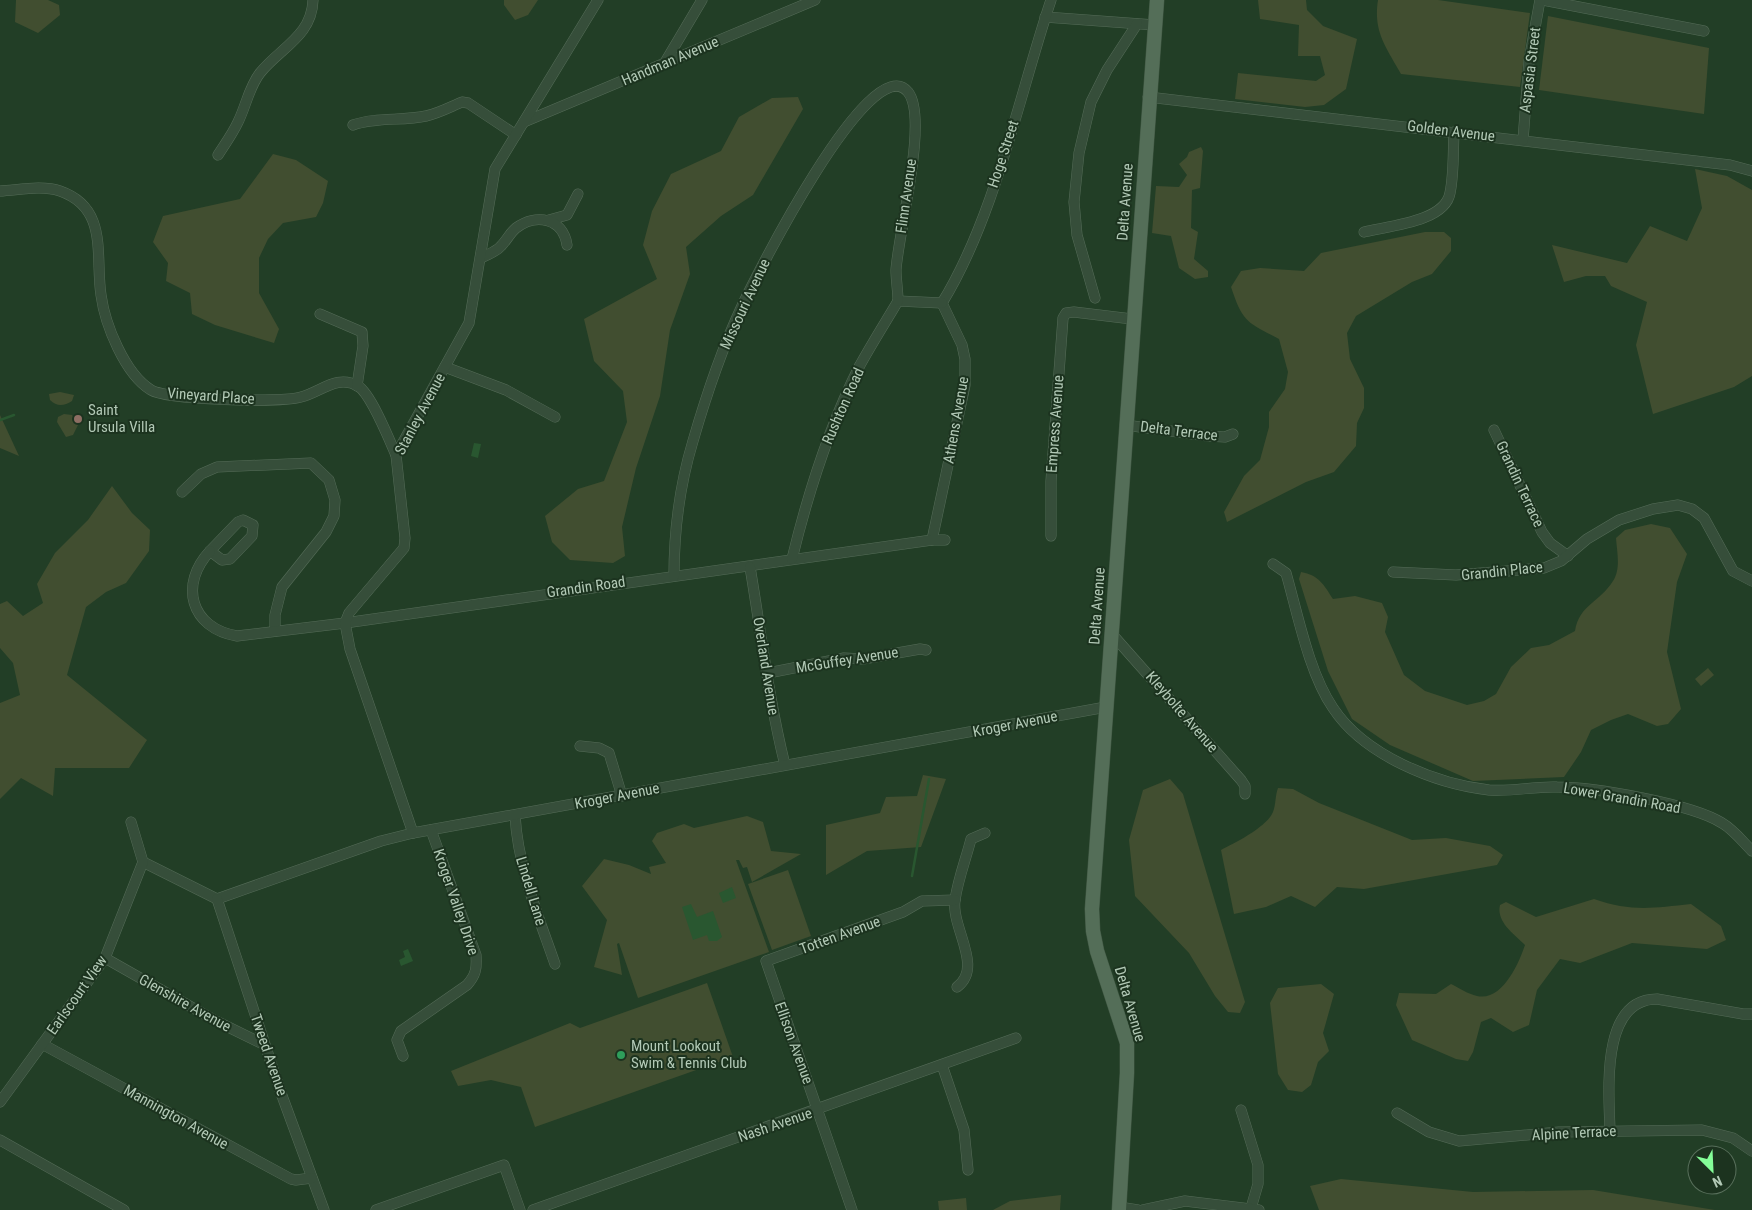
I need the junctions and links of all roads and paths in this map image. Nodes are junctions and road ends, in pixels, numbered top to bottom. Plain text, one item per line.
1 (313, 0) edge
2 (598, 0) edge
3 (702, 0) edge
4 (815, 0) edge
5 (1051, 0) edge
6 (1157, 0) edge
7 (1541, 0) edge
8 (1045, 17) junction
9 (1137, 24) junction
10 (1155, 25) junction
11 (1704, 31) dead end
12 (664, 64) junction
13 (909, 93) joint
14 (1148, 97) junction
15 (524, 122) junction
16 (353, 125) dead end
17 (1454, 132) junction
18 (516, 135) junction
19 (1523, 140) junction
20 (218, 155) dead end
21 (1752, 171) edge
22 (0, 191) edge
23 (578, 194) dead end
24 (549, 220) junction
25 (1364, 232) dead end
26 (567, 244) dead end
27 (481, 258) junction
28 (1095, 298) dead end
29 (898, 301) junction
30 (942, 303) junction
31 (320, 314) dead end
32 (1132, 319) junction
33 (445, 366) junction
34 (357, 386) junction
35 (555, 417) dead end
36 (1125, 425) junction
37 (1494, 430) dead end
38 (1233, 434) dead end
39 (396, 454) junction
40 (182, 492) dead end
41 (1051, 536) dead end
42 (932, 540) junction
43 (946, 540) dead end
44 (210, 551) dead end
45 (1568, 556) junction
46 (792, 560) junction
47 (1273, 564) dead end
48 (750, 566) junction
49 (1393, 572) dead end
50 (674, 576) junction
51 (1752, 580) edge
52 (345, 623) junction
53 (275, 631) junction
54 (1111, 633) junction
55 (926, 650) dead end
56 (768, 674) junction
57 (1106, 707) junction
58 (580, 746) dead end
59 (785, 765) junction
60 (1245, 794) dead end
61 (622, 796) junction
62 (515, 816) junction
63 (131, 822) dead end
64 (431, 830) junction
65 (413, 833) junction
66 (985, 833) dead end
67 (1752, 851) edge
68 (143, 862) junction
69 (217, 899) junction
70 (955, 900) junction
71 (106, 958) junction
72 (766, 961) joint
73 (555, 964) dead end
74 (956, 987) dead end
75 (1752, 1014) edge
76 (1016, 1038) dead end
77 (42, 1044) junction
78 (265, 1045) junction
79 (403, 1056) dead end
80 (942, 1065) junction
81 (0, 1102) edge
82 (818, 1109) junction
83 (1240, 1110) dead end
84 (1397, 1113) dead end
85 (1610, 1131) junction
86 (0, 1140) edge
87 (1752, 1151) edge
88 (968, 1170) dead end
89 (312, 1178) junction
90 (1119, 1208) edge
91 (1255, 1209) edge
92 (124, 1210) edge
93 (324, 1210) edge
94 (376, 1210) edge
95 (520, 1210) edge
96 (532, 1210) edge
97 (852, 1210) edge
98 (1138, 1210) edge
99 (1143, 1210) edge

1 - 20 street
2 - 15 street, Stanley Avenue
3 - 12 street
4 - 12 street, Handman Avenue
5 - 8 street, Hoge Street
6 - 10 main road, Delta Avenue
7 - 11 street
7 - 19 street, Aspasia Street
8 - 9 street
8 - 30 street, Hoge Street
9 - 10 street
9 - 28 street
10 - 14 main road, Delta Avenue
12 - 15 street, Handman Avenue
13 - 29 street, Flinn Avenue
13 - 50 street, Missouri Avenue
14 - 17 street, Golden Avenue
14 - 32 main road, Delta Avenue
15 - 18 street, Stanley Avenue
16 - 18 street
17 - 19 street, Golden Avenue
17 - 25 street
18 - 27 street, Stanley Avenue
19 - 21 street, Golden Avenue
22 - 34 street, Vineyard Place
23 - 24 street
24 - 26 street
24 - 27 street
27 - 33 street, Stanley Avenue
29 - 30 street
29 - 46 street, Rushton Road
30 - 42 street, Athens Avenue
31 - 34 street
32 - 36 main road, Delta Avenue
32 - 41 street, Empress Avenue
33 - 35 street
33 - 39 street, Stanley Avenue
34 - 39 street
36 - 38 street, Delta Terrace
36 - 54 main road, Delta Avenue
37 - 45 street, Grandin Terrace
39 - 52 street, Stanley Avenue
40 - 53 street
42 - 43 street, Grandin Road
42 - 46 street, Grandin Road
44 - 53 street, Grandin Road
45 - 49 street, Grandin Place
45 - 51 street, Grandin Place
46 - 48 street, Grandin Road
47 - 67 street, Lower Grandin Road
48 - 50 street, Grandin Road
48 - 56 street, Overland Avenue
50 - 52 street, Grandin Road
52 - 53 street, Grandin Road
52 - 65 street
54 - 57 main road, Delta Avenue
54 - 60 street, Kleybolte Avenue
55 - 56 street, McGuffey Avenue
56 - 59 street, Overland Avenue
57 - 59 street, Kroger Avenue
57 - 90 main road, Delta Avenue
58 - 61 street
59 - 61 street, Kroger Avenue
61 - 62 street, Kroger Avenue
62 - 64 street, Kroger Avenue
62 - 73 street, Lindell Lane
63 - 68 street
64 - 65 street, Kroger Avenue
64 - 79 street, Kroger Valley Drive
65 - 69 street, Kroger Avenue
66 - 70 street
68 - 69 street
68 - 71 street, Earlscourt View
69 - 78 street, Tweed Avenue
70 - 72 street, Totten Avenue
70 - 74 street
71 - 77 street, Earlscourt View
71 - 78 street, Glenshire Avenue
72 - 82 street, Ellison Avenue
75 - 85 street
76 - 80 street, Nash Avenue
77 - 81 street, Earlscourt View
77 - 89 street, Mannington Avenue
78 - 89 street, Tweed Avenue
80 - 82 street, Nash Avenue
80 - 88 street
82 - 96 street, Nash Avenue
82 - 97 street, Ellison Avenue
83 - 91 street
84 - 85 street, Alpine Terrace
85 - 87 street, Alpine Terrace
86 - 92 street
89 - 93 street, Tweed Avenue
90 - 98 street
91 - 99 street
94 - 95 street

